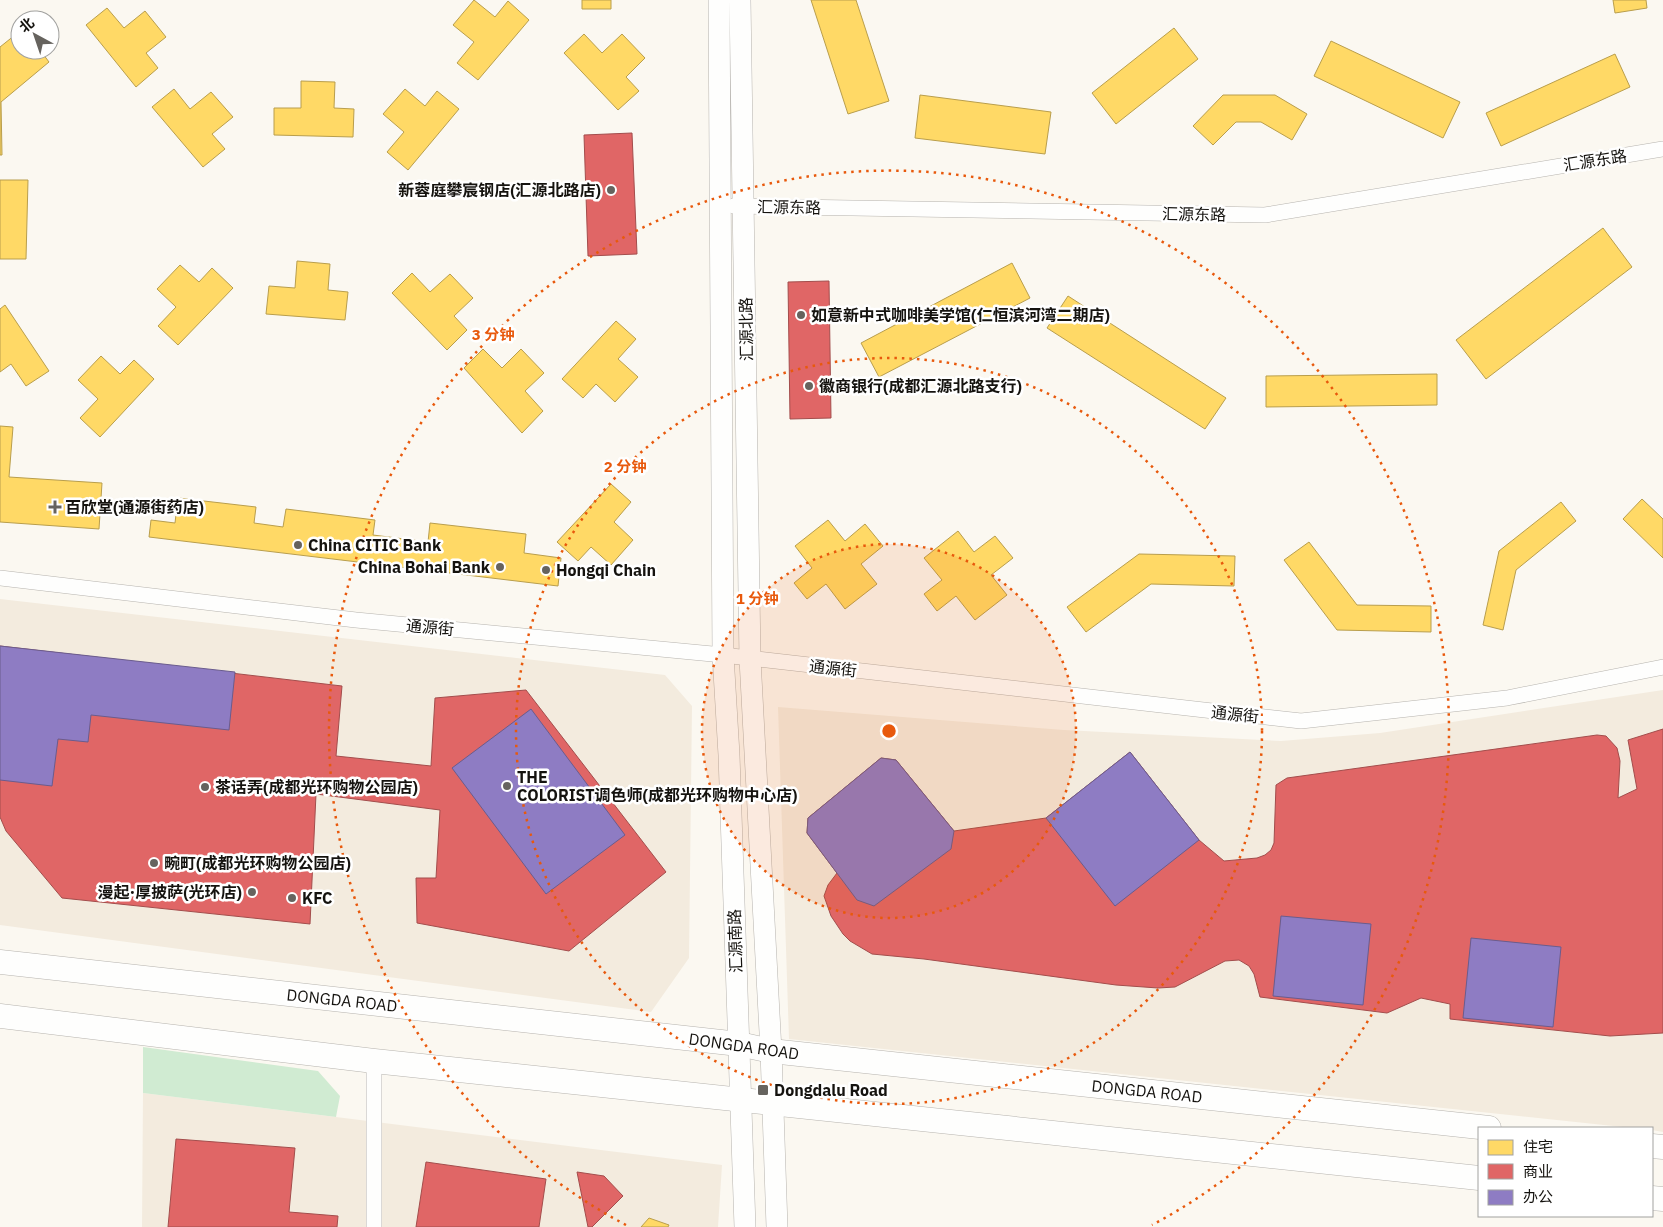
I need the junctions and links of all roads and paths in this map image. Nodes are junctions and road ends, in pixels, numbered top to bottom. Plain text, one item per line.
1 (719, 0) edge
2 (740, 0) edge
3 (1663, 149) edge
4 (720, 206) junction
5 (744, 206) junction
6 (0, 578) edge
7 (723, 655) junction
8 (750, 659) junction
9 (1663, 667) edge
10 (0, 962) edge
11 (0, 1016) edge
12 (738, 1044) junction
13 (771, 1051) junction
14 (374, 1062) junction
15 (741, 1100) junction
16 (773, 1103) junction
17 (1480, 1127) edge
18 (1478, 1178) edge
19 (374, 1227) edge
20 (745, 1227) edge
21 (777, 1227) edge

1 - 4 street, 汇源北路
2 - 5 street, 汇源北路
3 - 5 street, 汇源东路
4 - 5 street, 汇源东路
4 - 7 street, 汇源北路
5 - 8 street, 汇源北路
6 - 7 street, 通源街
7 - 8 street, 通源街
7 - 12 street, 汇源南路
8 - 9 street, 通源街
8 - 13 street, 汇源南路
10 - 12 main road, DONGDA ROAD
11 - 14 main road
12 - 13 main road, DONGDA ROAD
12 - 15 street, 汇源南路
13 - 16 street, 汇源南路
13 - 17 main road, DONGDA ROAD
14 - 15 main road
14 - 19 street
15 - 16 main road
15 - 20 street, 汇源南路
16 - 18 main road
16 - 21 street, 汇源南路

